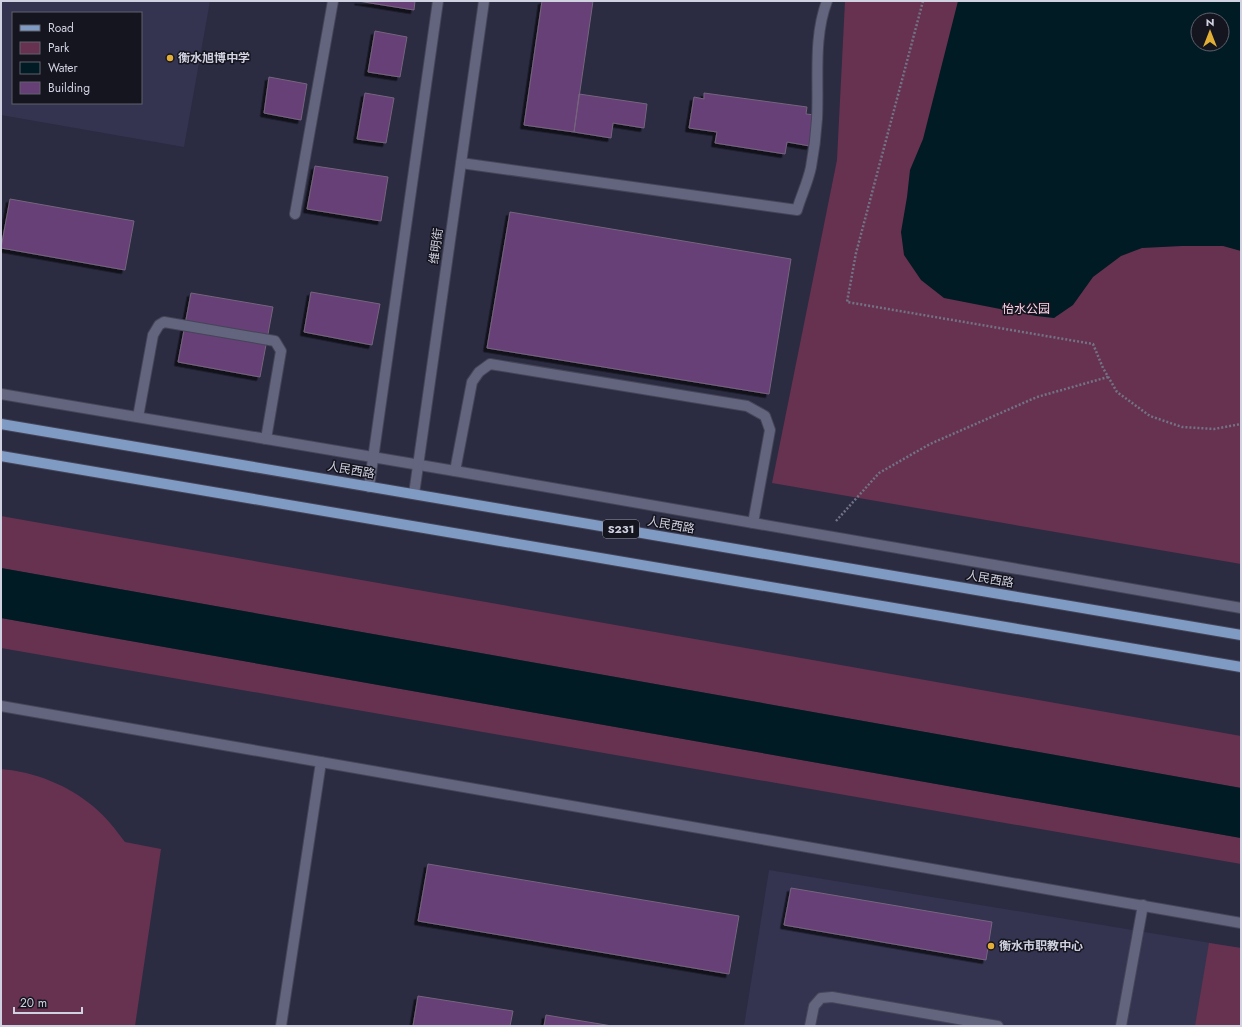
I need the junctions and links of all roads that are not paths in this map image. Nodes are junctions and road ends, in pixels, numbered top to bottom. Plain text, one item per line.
1 (333, 1) edge
2 (438, 1) edge
3 (484, 1) edge
4 (827, 1) edge
5 (461, 163) junction
6 (295, 214) dead end
7 (1, 394) edge
8 (138, 417) junction
9 (1, 424) edge
10 (266, 439) junction
11 (1, 456) edge
12 (373, 457) junction
13 (418, 464) junction
14 (455, 471) junction
15 (369, 486) junction
16 (414, 494) junction
17 (754, 523) junction
18 (1241, 608) edge
19 (1241, 635) edge
20 (1241, 667) edge
21 (1, 706) edge
22 (321, 762) junction
23 (1143, 905) junction
24 (1241, 923) edge
25 (281, 1026) edge
26 (810, 1026) edge
27 (998, 1026) edge
28 (1121, 1026) edge

1 - 6 street
2 - 12 street
3 - 5 street, 维明街
4 - 5 street
5 - 13 street, 维明街
7 - 8 street
8 - 10 street
8 - 10 street
9 - 15 main road, 人民西路 / S231
10 - 12 street
11 - 20 main road
12 - 13 street
12 - 15 street
13 - 14 street
13 - 16 street, 维明街
14 - 17 street
14 - 17 street
15 - 16 main road, 人民西路 / S231
16 - 19 main road, 人民西路 / S231
17 - 18 street
21 - 22 street
22 - 23 street
22 - 25 street
23 - 24 street
23 - 28 street
26 - 27 street

